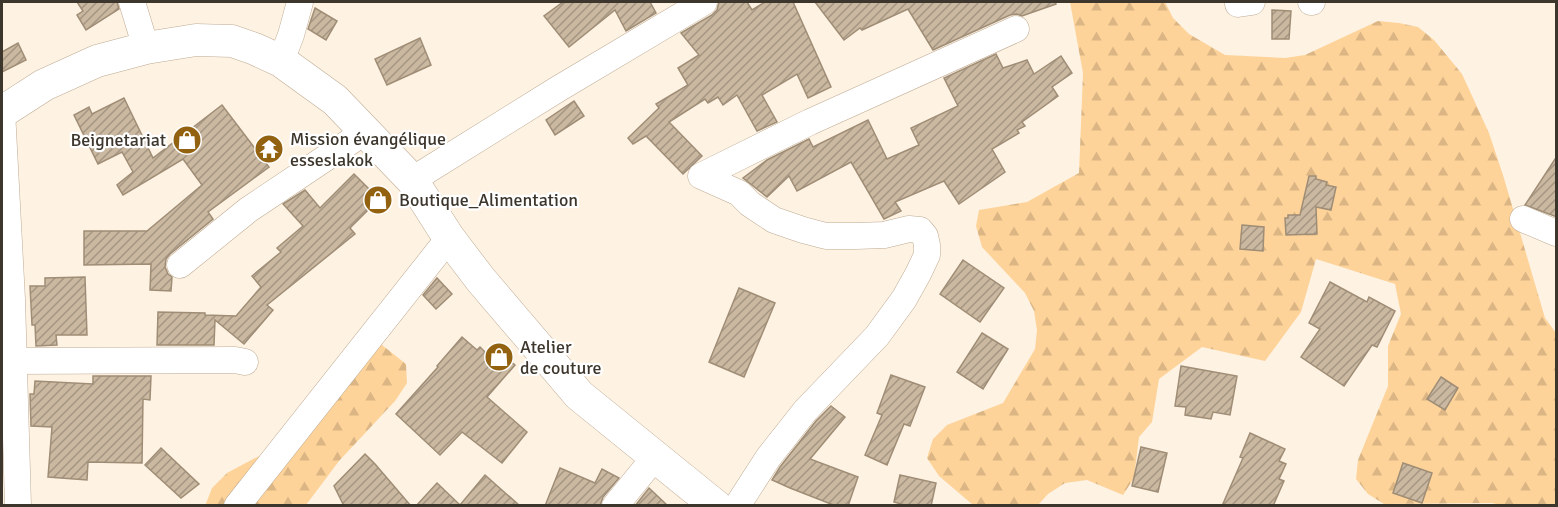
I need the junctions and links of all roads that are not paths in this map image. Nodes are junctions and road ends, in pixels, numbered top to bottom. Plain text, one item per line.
1 (132, 2) edge
2 (300, 2) edge
3 (704, 2) edge
4 (1016, 29) dead end
5 (146, 48) junction
6 (281, 62) junction
7 (2, 112) edge
8 (366, 132) junction
9 (412, 180) junction
10 (1523, 219) dead end
11 (1557, 233) edge
12 (449, 238) junction
13 (180, 265) dead end
14 (14, 361) junction
15 (245, 362) dead end
16 (655, 457) junction
17 (18, 506) edge
18 (237, 506) edge
19 (615, 506) edge
20 (716, 506) edge
21 (737, 506) edge

1 - 5 street
2 - 6 street
3 - 9 street
4 - 21 street
5 - 6 street
5 - 7 street
6 - 8 street
7 - 14 street
8 - 9 street
8 - 13 street
9 - 12 street
10 - 11 street
12 - 16 street
12 - 18 street
14 - 15 street
14 - 17 street
16 - 19 street
16 - 20 street

